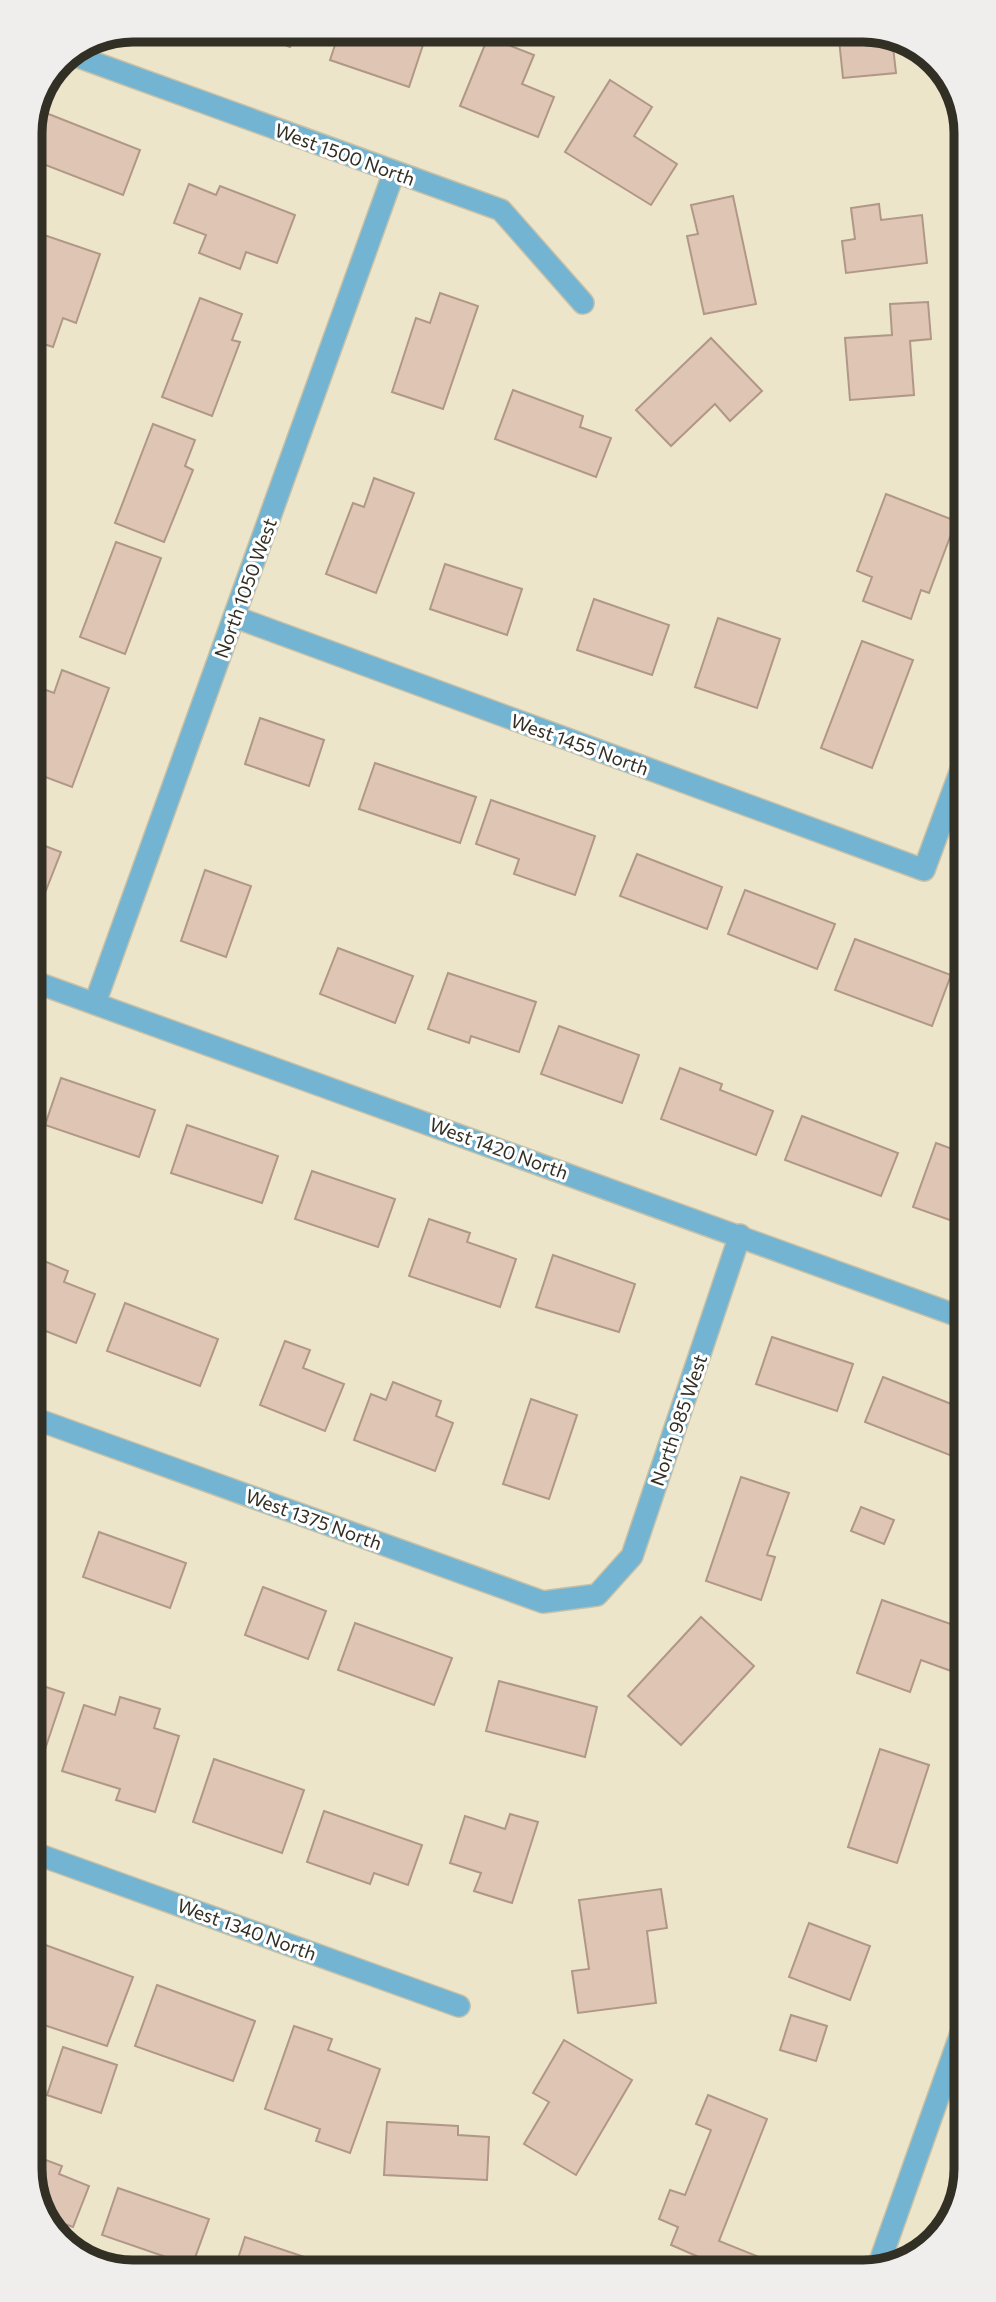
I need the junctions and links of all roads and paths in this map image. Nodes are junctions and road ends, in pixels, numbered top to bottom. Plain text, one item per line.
1 (82, 58) edge
2 (394, 172) junction
3 (583, 303) dead end
4 (235, 618) junction
5 (954, 789) edge
6 (42, 985) edge
7 (94, 1003) junction
8 (740, 1235) junction
9 (954, 1314) edge
10 (42, 1421) edge
11 (597, 1595) joint
12 (42, 1856) edge
13 (459, 2006) dead end
14 (954, 2053) edge
15 (881, 2258) edge

1 - 2 street, West 1500 North
2 - 3 street, West 1500 North
2 - 4 street, North 1050 West
4 - 5 street, West 1455 North
4 - 7 street, North 1050 West
6 - 7 street, West 1420 North
7 - 8 street, West 1420 North
8 - 9 street, West 1420 North
8 - 11 street, North 985 West
10 - 11 street, West 1375 North
12 - 13 street, West 1340 North
14 - 15 street

